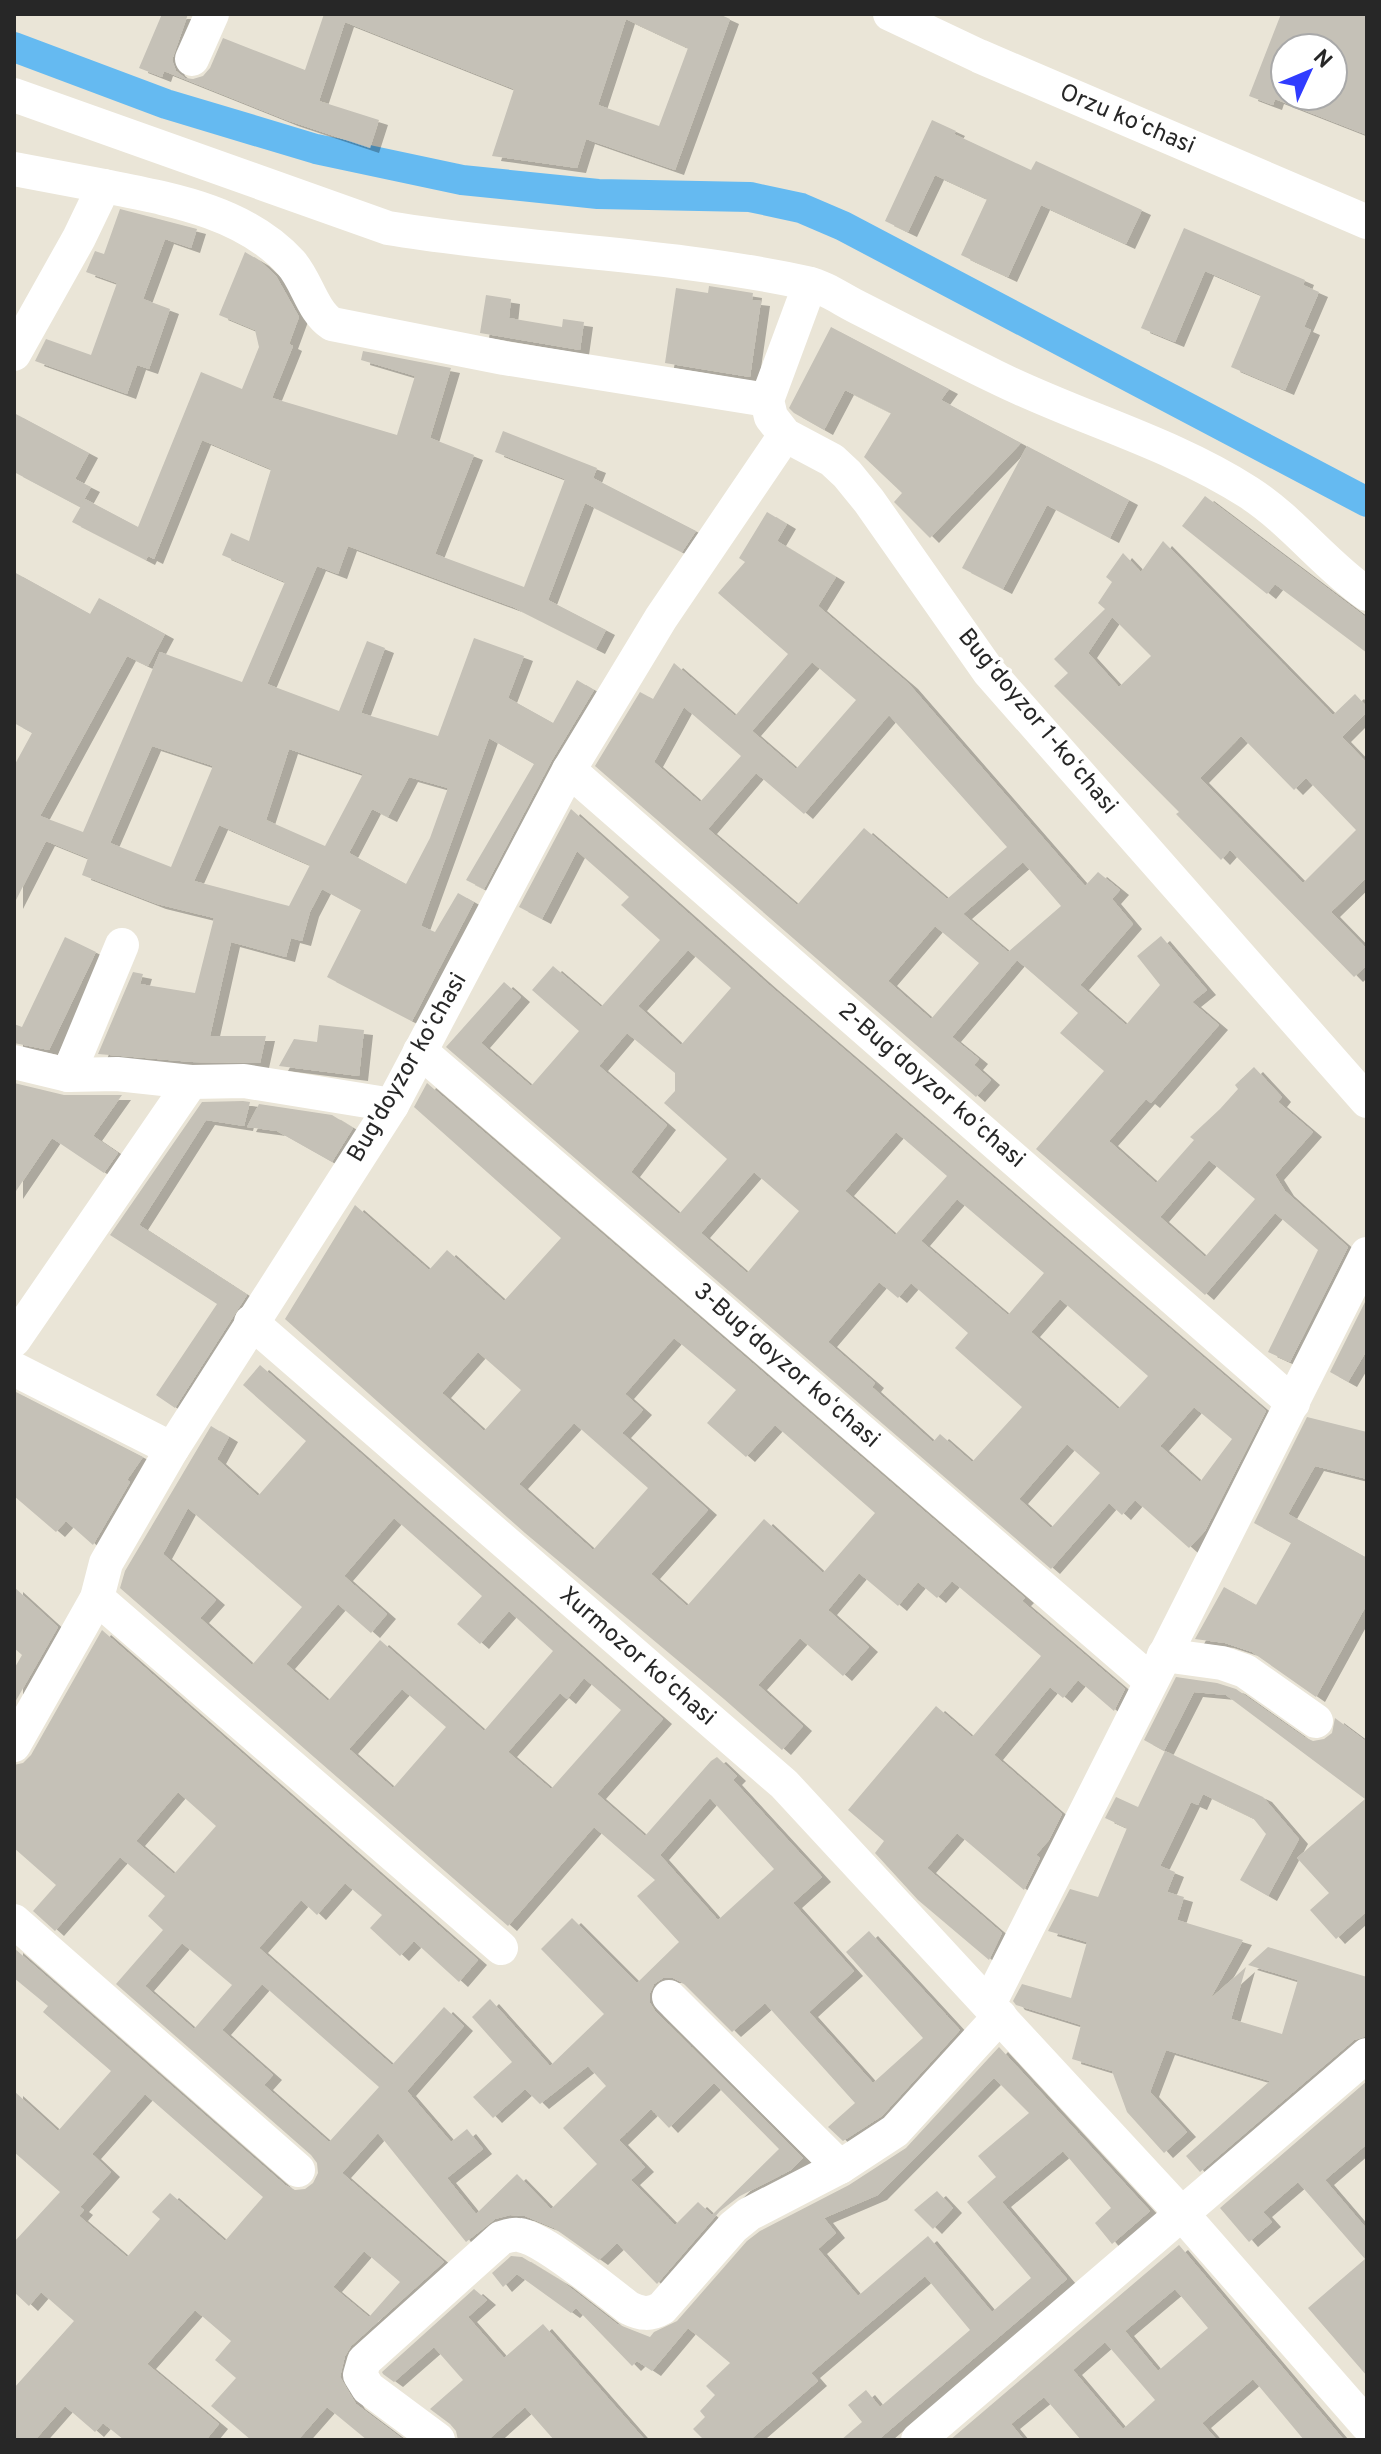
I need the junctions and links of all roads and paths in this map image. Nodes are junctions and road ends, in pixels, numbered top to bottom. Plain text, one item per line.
1 (212, 14) edge
2 (890, 14) edge
3 (192, 59) dead end
4 (14, 95) edge
5 (14, 169) edge
6 (104, 186) junction
7 (1367, 222) edge
8 (810, 284) junction
9 (14, 354) edge
10 (767, 400) junction
11 (785, 435) junction
12 (1367, 594) edge
13 (569, 770) junction
14 (122, 945) dead end
15 (420, 1051) junction
16 (14, 1062) edge
17 (68, 1075) junction
18 (191, 1082) junction
19 (1367, 1101) edge
20 (392, 1105) junction
21 (1367, 1254) edge
22 (251, 1322) junction
23 (14, 1340) edge
24 (14, 1369) edge
25 (1293, 1403) junction
26 (172, 1449) junction
27 (97, 1598) junction
28 (1158, 1668) junction
29 (1316, 1721) dead end
30 (14, 1745) edge
31 (14, 1921) edge
32 (501, 1948) dead end
33 (669, 1997) dead end
34 (995, 2010) junction
35 (1367, 2055) edge
36 (840, 2167) junction
37 (298, 2170) dead end
38 (1182, 2214) junction
39 (1367, 2425) edge
40 (438, 2440) edge
41 (918, 2440) edge

1 - 3 street
2 - 7 street, Orzu koʻchasi
4 - 8 street
5 - 6 street
6 - 9 street
6 - 10 street
8 - 10 street
8 - 12 street
10 - 11 street
11 - 13 street, Bug'doyzor koʻchasi
11 - 19 street, Bugʻdoyzor 1-koʻchasi
13 - 15 street, Bug'doyzor koʻchasi
13 - 25 street, 2-Bugʻdoyzor koʻchasi
14 - 17 street
15 - 20 street, Bug'doyzor koʻchasi
15 - 28 street, 3-Bugʻdoyzor koʻchasi
16 - 17 street
17 - 18 street
18 - 20 street
18 - 23 street
20 - 22 street, Bug'doyzor koʻchasi
21 - 25 street
22 - 26 street, Bug'doyzor koʻchasi
22 - 34 street, Xurmozor koʻchasi
24 - 26 street
25 - 28 street
26 - 27 street, Bug'doyzor koʻchasi
27 - 30 street, Bug'doyzor koʻchasi
27 - 32 street
28 - 29 street
28 - 34 street
31 - 37 street
33 - 36 street
34 - 36 street
34 - 38 street, Xurmozor koʻchasi
35 - 38 street
36 - 40 street
38 - 39 street, Xurmozor koʻchasi
38 - 41 street

